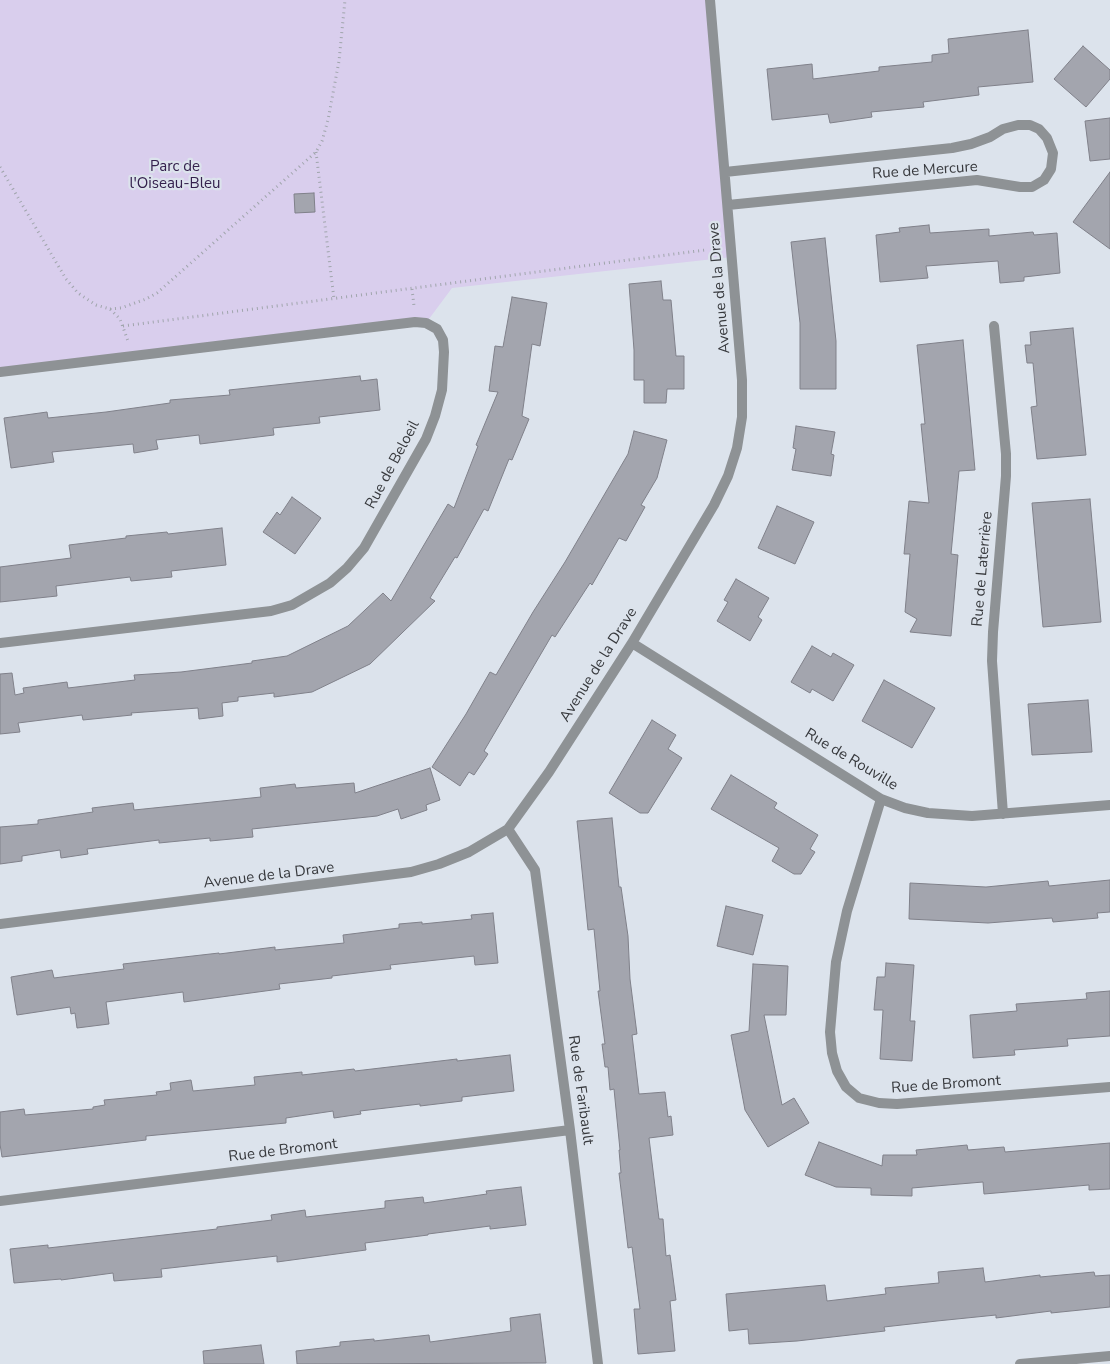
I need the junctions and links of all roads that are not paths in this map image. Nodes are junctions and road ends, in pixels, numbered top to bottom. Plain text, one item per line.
1 (710, 0) edge
2 (725, 172) junction
3 (728, 205) junction
4 (994, 326) dead end
5 (0, 372) edge
6 (0, 643) edge
7 (632, 644) junction
8 (881, 799) junction
9 (1110, 805) edge
10 (1003, 814) junction
11 (508, 829) junction
12 (0, 924) edge
13 (1110, 1087) edge
14 (570, 1130) junction
15 (0, 1201) edge
16 (1110, 1356) edge
17 (598, 1364) edge
18 (1020, 1364) edge

1 - 2 street, Avenue de la Drave
2 - 3 street, Avenue de la Drave
2 - 3 street, Rue de Mercure
3 - 7 street, Avenue de la Drave
4 - 10 street, Rue de Laterrière
5 - 6 street, Rue de Beloeil
7 - 8 street, Rue de Rouville
7 - 11 street, Avenue de la Drave
8 - 10 street, Rue de Rouville
8 - 13 street, Rue de Bromont
9 - 10 street, Rue de Rouville
11 - 12 street, Avenue de la Drave
11 - 14 street, Rue de Faribault
14 - 15 street, Rue de Bromont
14 - 17 street, Rue de Faribault
16 - 18 street

